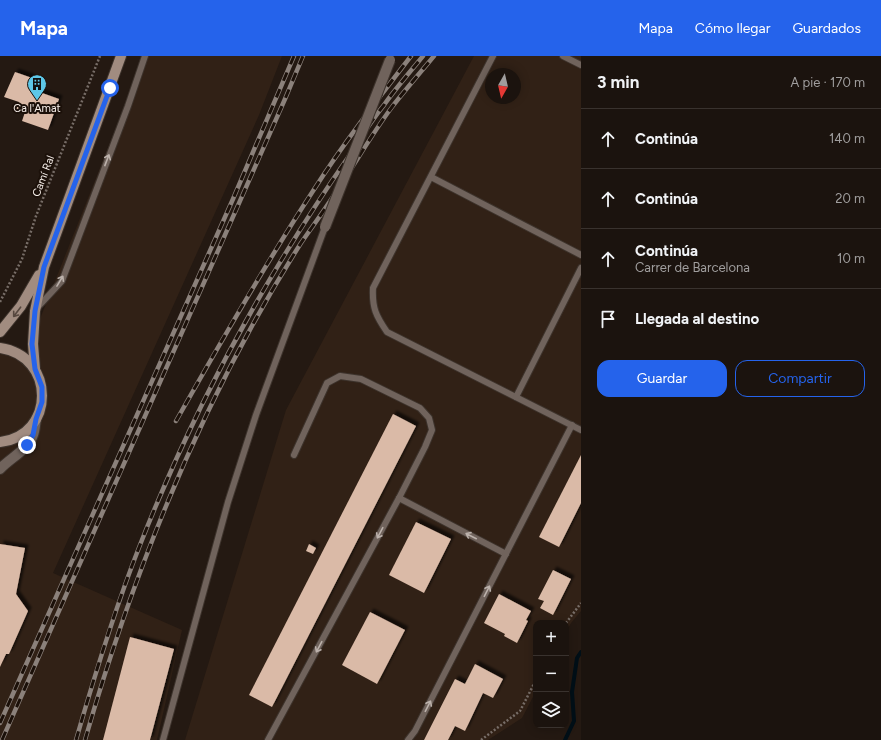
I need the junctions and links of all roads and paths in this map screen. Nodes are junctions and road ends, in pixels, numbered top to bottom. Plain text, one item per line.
1 (100, 56) edge
2 (121, 56) edge
3 (145, 56) edge
4 (494, 56) edge
5 (563, 56) edge
6 (390, 58) edge
7 (581, 65) edge
8 (431, 177) junction
9 (325, 227) joint
10 (581, 255) edge
11 (44, 267) junction
12 (581, 268) edge
13 (0, 302) edge
14 (35, 311) junction
15 (0, 332) edge
16 (0, 348) edge
17 (35, 369) junction
18 (516, 397) junction
19 (36, 419) junction
20 (572, 425) junction
21 (581, 430) edge
22 (1, 443) edge
23 (294, 455) dead end
24 (0, 469) edge
25 (399, 498) junction
26 (506, 554) junction
27 (581, 603) edge
28 (568, 620) edge
29 (533, 686) edge
30 (163, 740) edge
31 (268, 740) edge
32 (408, 740) edge
33 (481, 740) edge

1 - 13 path, Camí Ral
2 - 11 main road
14 -> 3 lane
4 - 8 lane
5 - 7 lane
6 - 9 street, bridge
8 - 10 lane
8 - 18 lane
9 - 30 lane
11 - 14 main road
11 -> 15 main road
12 - 18 lane
14 - 17 main road
16 - 17 main road
17 - 19 main road
18 - 20 lane
19 - 22 main road
19 - 24 street
20 - 21 lane
20 - 26 lane
23 - 25 lane
26 -> 25 lane
25 -> 31 lane
32 -> 26 lane
27 - 28 path
29 - 33 path

